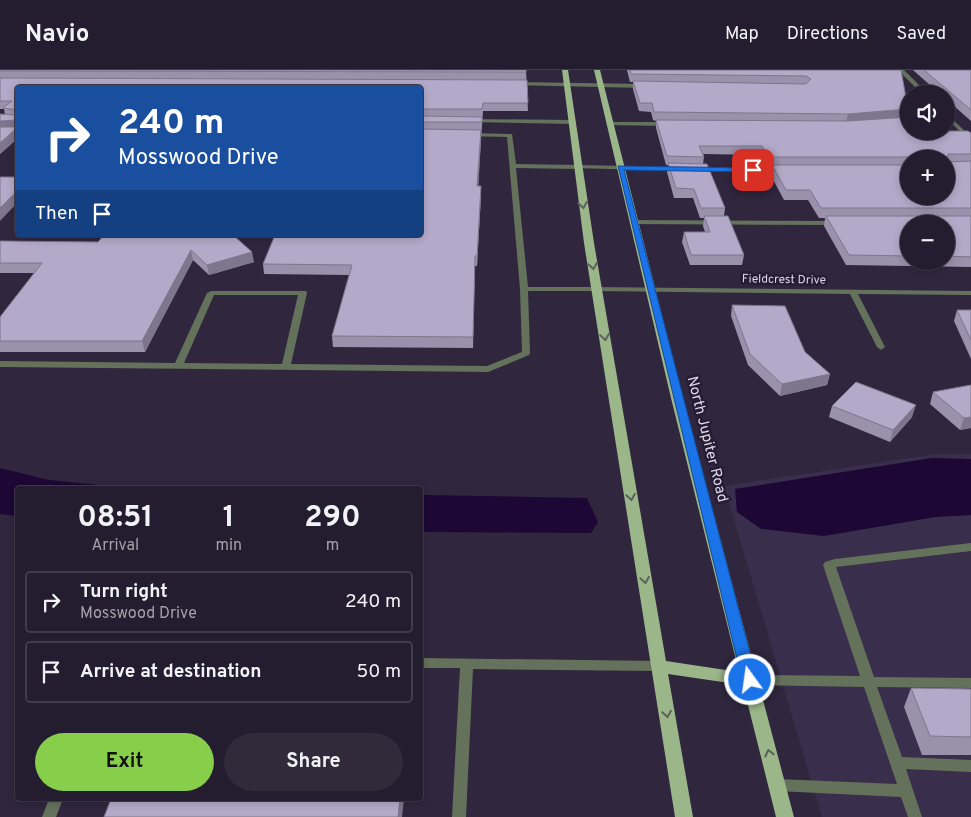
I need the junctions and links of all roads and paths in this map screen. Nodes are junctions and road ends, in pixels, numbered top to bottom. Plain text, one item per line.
1 (565, 70) edge
2 (597, 70) edge
3 (901, 70) edge
4 (506, 84) edge
5 (567, 85) junction
6 (916, 85) edge
7 (602, 86) junction
8 (656, 86) edge
9 (459, 122) edge
10 (572, 122) junction
11 (609, 124) junction
12 (677, 124) edge
13 (955, 125) edge
14 (460, 135) edge
15 (971, 140) edge
16 (513, 166) junction
17 (577, 167) junction
18 (620, 168) junction
19 (788, 170) edge
20 (634, 222) junction
21 (842, 223) edge
22 (524, 289) junction
23 (597, 289) junction
24 (652, 289) junction
25 (852, 291) junction
26 (971, 293) edge
27 (881, 347) dead end
28 (0, 364) edge
29 (178, 366) junction
30 (286, 367) junction
31 (971, 547) edge
32 (423, 663) edge
33 (467, 663) junction
34 (659, 666) junction
35 (750, 680) junction
36 (868, 682) junction
37 (971, 683) edge
38 (896, 763) junction
39 (971, 766) edge
40 (777, 785) junction
41 (906, 792) junction
42 (55, 801) edge
43 (49, 817) edge
44 (459, 817) edge
45 (684, 817) edge
46 (785, 817) edge
47 (915, 817) edge

1 - 5 main road
2 - 7 main road, North Jupiter Road
3 - 6 street
4 - 5 street
5 - 7 street
5 - 10 main road
7 - 8 street
7 - 11 main road, North Jupiter Road
9 - 10 street
10 - 17 main road
11 - 12 street
11 - 18 main road, North Jupiter Road
13 - 15 street
14 - 16 street
16 - 17 street
16 - 22 street
17 - 18 street
17 -> 23 main road
18 - 19 street
18 - 20 main road, North Jupiter Road
20 - 21 street
20 - 24 main road, North Jupiter Road
22 - 23 street, Fieldcrest Drive
22 - 30 street
23 - 24 street, Fieldcrest Drive
23 -> 34 main road
24 - 25 street, Fieldcrest Drive
24 - 35 main road, North Jupiter Road
25 - 26 street, Fieldcrest Drive
25 - 27 street
28 - 29 street
29 - 30 street
29 - 30 street
31 - 36 street
32 - 33 street
33 - 34 street
33 - 44 street
34 - 35 main road
34 -> 45 main road
35 - 36 street
40 -> 35 main road, North Jupiter Road
36 - 37 street
36 - 38 street
38 - 39 street
38 - 41 street
40 - 41 street
40 - 46 main road, North Jupiter Road
41 - 47 street
42 - 43 street

